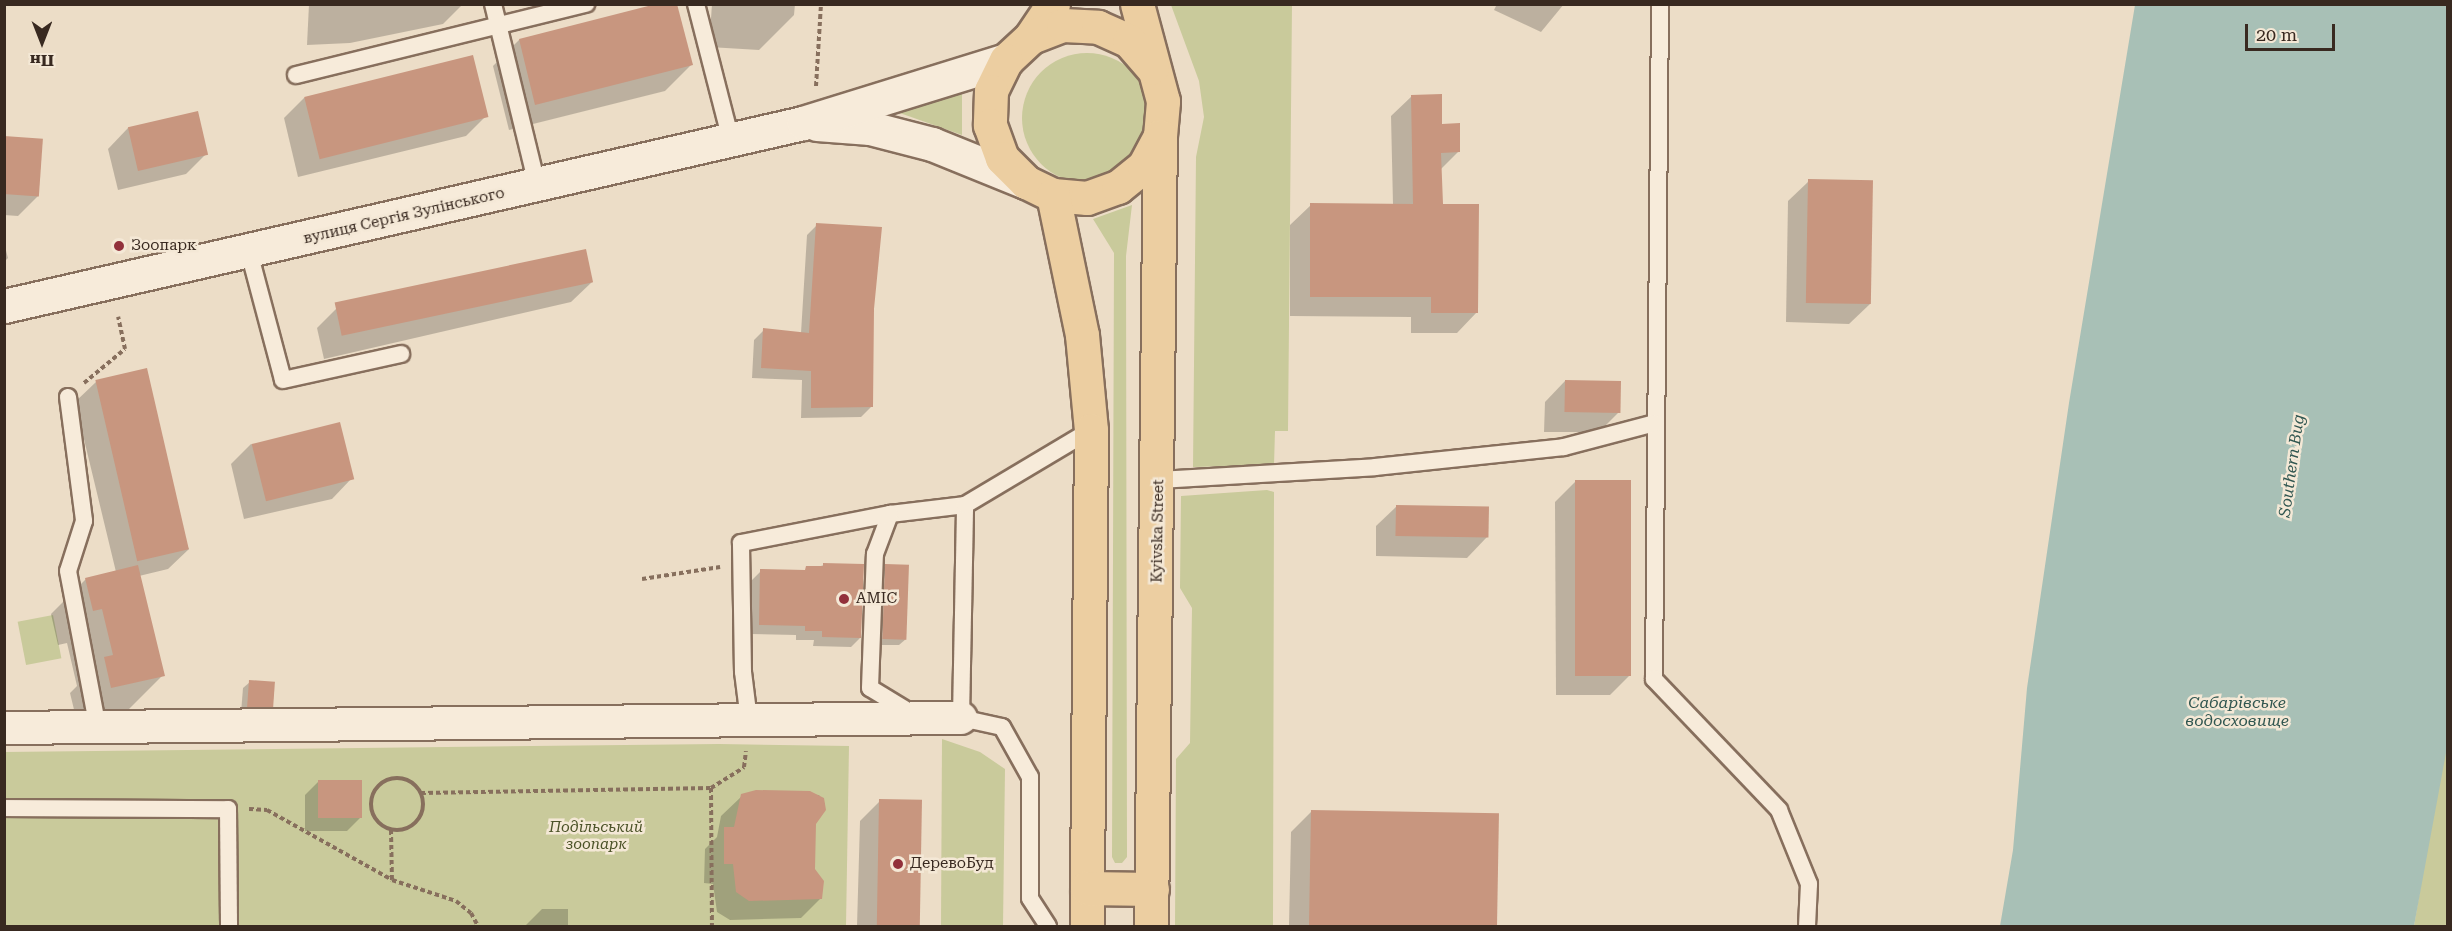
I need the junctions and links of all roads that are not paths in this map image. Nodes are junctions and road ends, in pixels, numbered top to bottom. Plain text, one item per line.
1 (493, 4) edge
2 (586, 4) edge
3 (696, 4) edge
4 (1053, 4) edge
5 (1137, 4) edge
6 (1660, 4) edge
7 (496, 26) junction
8 (1031, 37) junction
9 (1006, 60) junction
10 (1152, 67) junction
11 (296, 75) dead end
12 (803, 123) junction
13 (1160, 136) junction
14 (731, 140) junction
15 (537, 185) junction
16 (1040, 189) junction
17 (249, 252) junction
18 (4, 306) edge
19 (401, 354) dead end
20 (68, 397) road end
21 (1655, 423) junction
22 (1091, 430) junction
23 (1159, 480) junction
24 (965, 505) junction
25 (890, 514) junction
26 (920, 718) junction
27 (961, 718) junction
28 (749, 720) junction
29 (98, 728) junction
30 (4, 729) edge
31 (4, 808) edge
32 (1087, 888) junction
33 (1152, 889) junction
34 (229, 927) edge
35 (1048, 927) edge
36 (1087, 927) edge
37 (1151, 927) edge
38 (1807, 927) edge

1 - 7 lane
2 - 7 lane
3 - 14 lane
4 - 8 main road
5 - 10 main road
6 - 21 lane
7 - 11 lane
7 - 15 lane
8 - 9 main road
8 - 10 main road
9 - 12 street
9 - 16 main road
10 - 13 main road
12 - 14 street, вулиця Сергія Зулінського
12 - 16 street
13 - 16 main road
13 - 23 main road, Kyivska Street
14 - 15 street, вулиця Сергія Зулінського
15 - 17 street, вулиця Сергія Зулінського
16 - 22 main road
17 - 18 street, вулиця Сергія Зулінського
17 - 19 lane
20 - 29 lane
21 - 23 lane
21 - 38 lane
22 - 24 lane
22 - 32 main road
23 - 33 main road, Kyivska Street
24 - 25 lane
24 - 27 lane
25 - 26 lane
25 - 28 lane
26 - 27 street
26 - 28 street
27 - 35 lane
28 - 29 street
29 - 30 street
31 - 34 lane
32 - 33 main road
32 - 36 main road
33 - 37 main road, Kyivska Street

